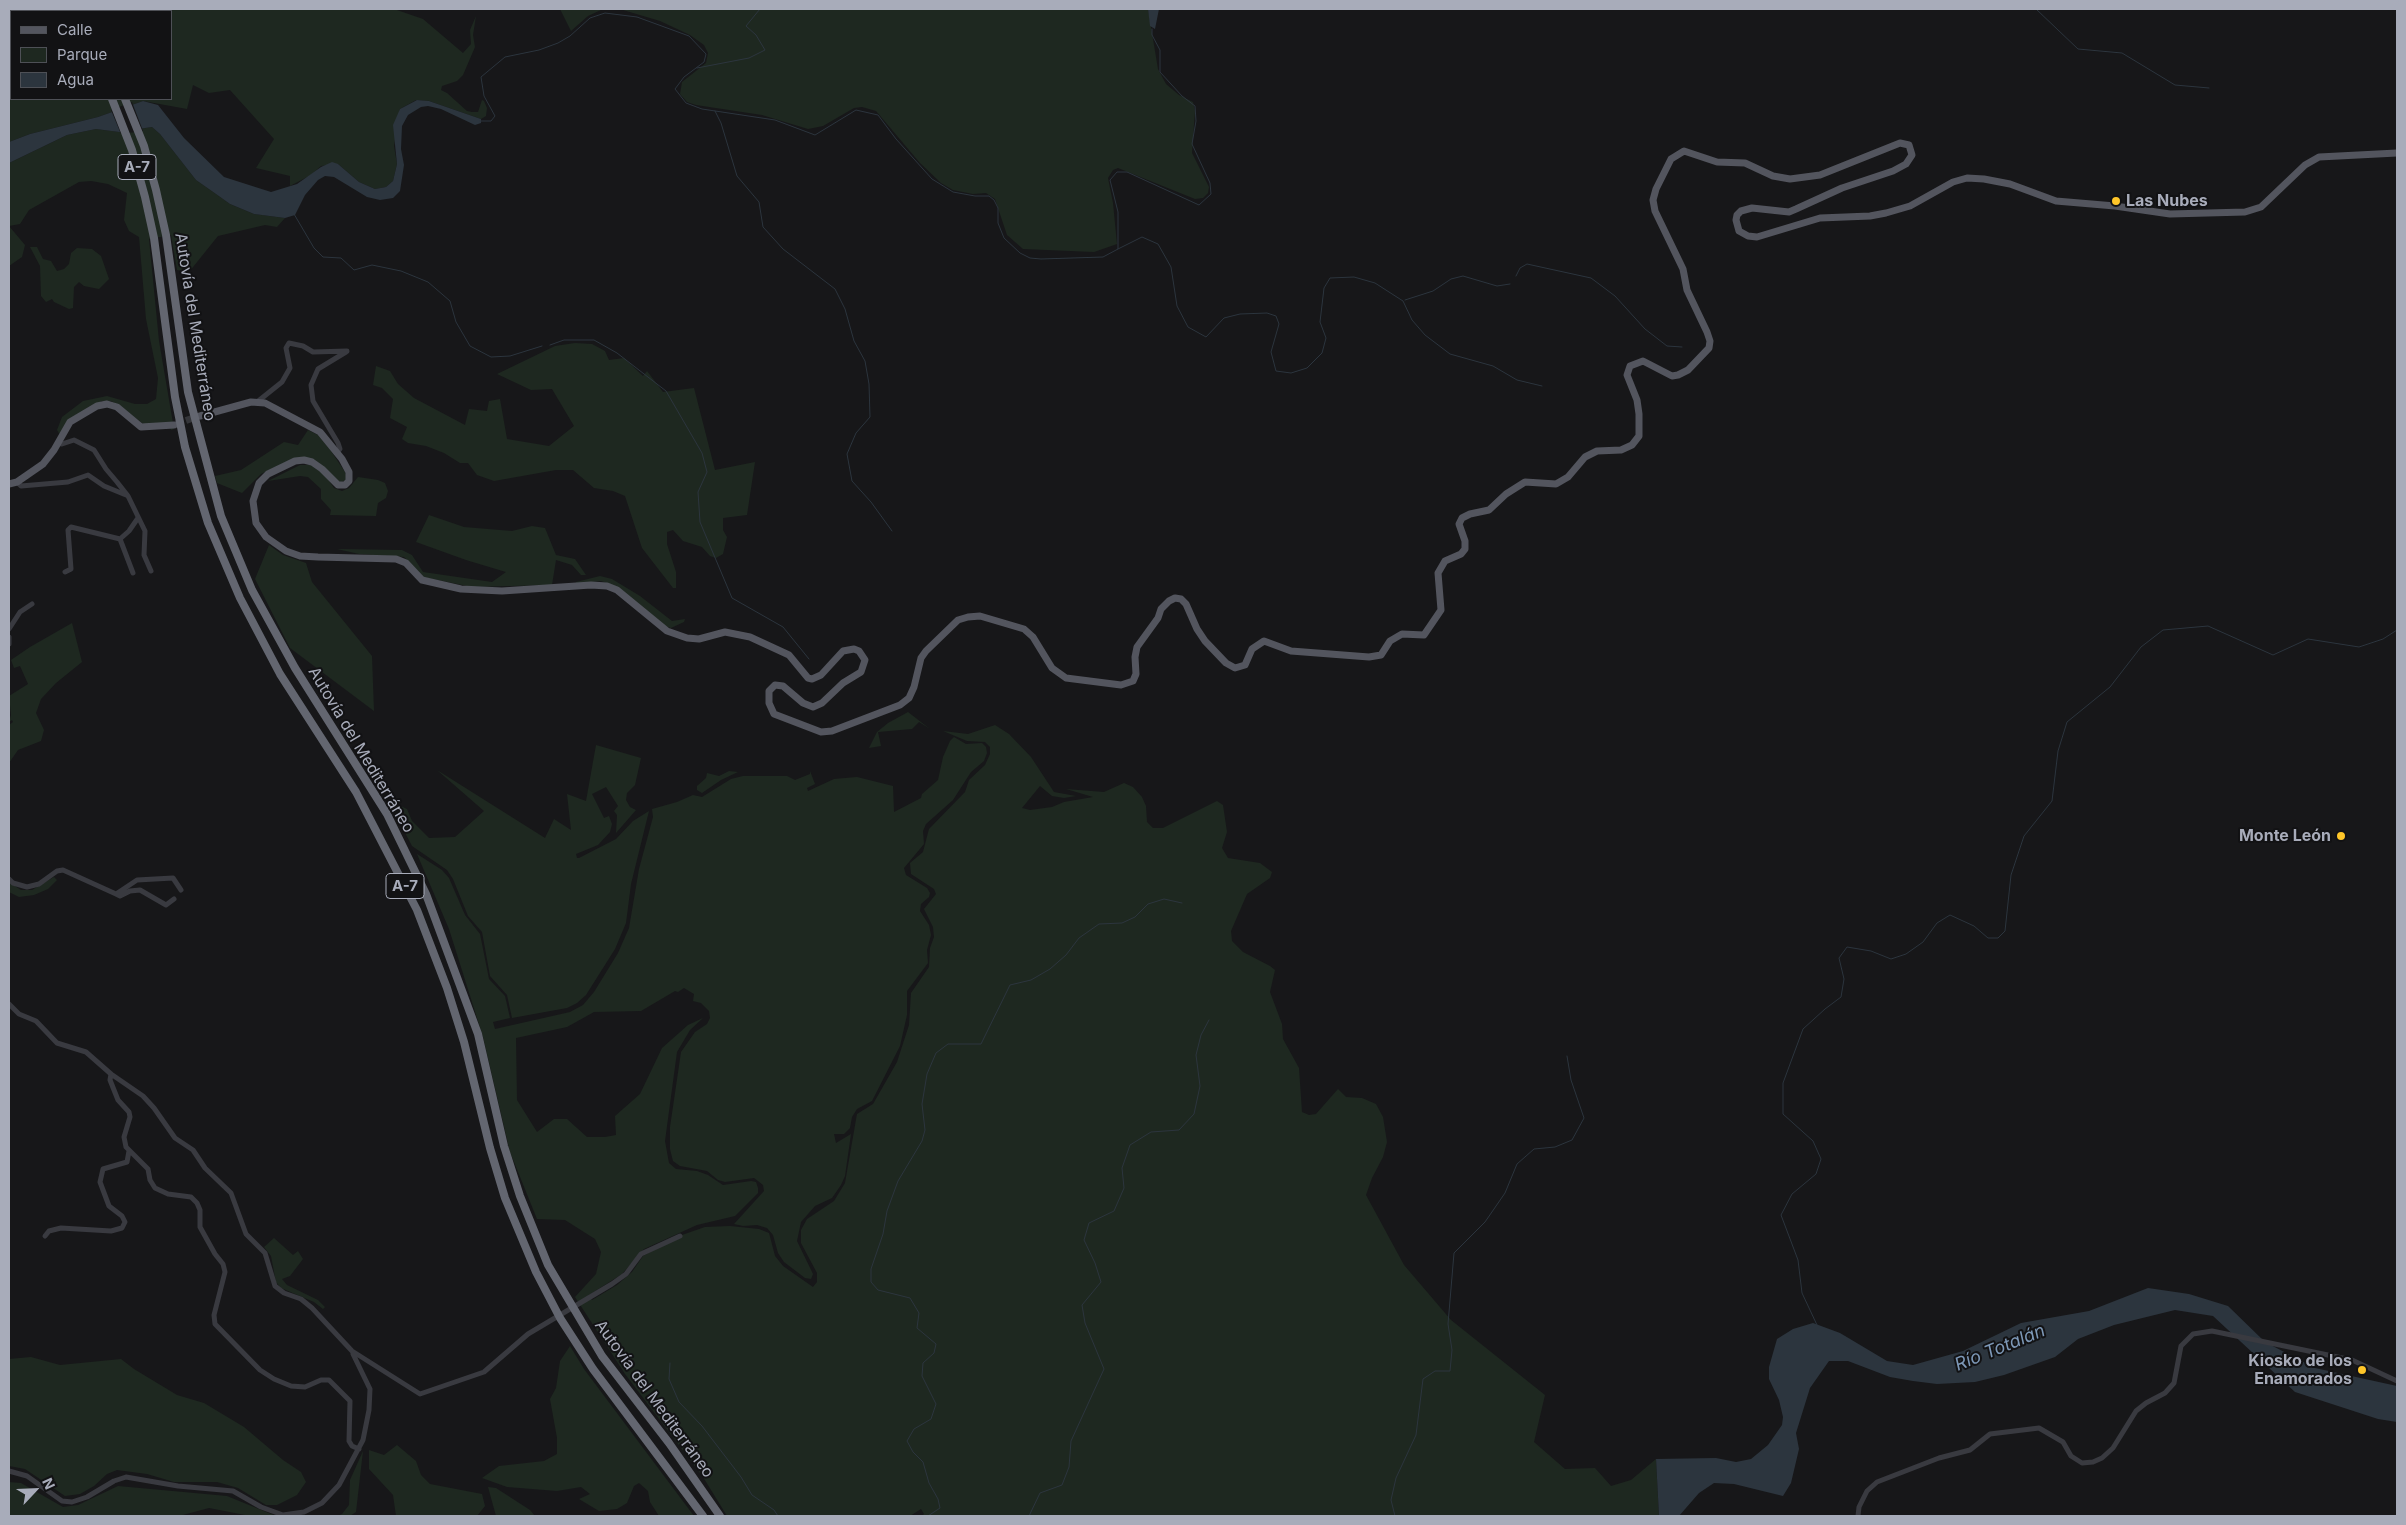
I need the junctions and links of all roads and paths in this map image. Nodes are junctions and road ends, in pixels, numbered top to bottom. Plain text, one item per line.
1 (112, 100) edge
2 (125, 100) edge
3 (2397, 153) edge
4 (257, 402) junction
5 (200, 416) tunnel mouth
6 (174, 425) tunnel mouth
7 (58, 443) junction
8 (336, 452) junction
9 (17, 482) junction
10 (9, 484) edge
11 (128, 496) junction
12 (138, 518) junction
13 (120, 539) junction
14 (151, 571) dead end
15 (65, 572) dead end
16 (133, 573) dead end
17 (32, 604) dead end
18 (9, 629) edge
19 (9, 637) edge
20 (9, 644) edge
21 (9, 879) edge
22 (180, 890) dead end
23 (116, 894) junction
24 (174, 899) dead end
25 (9, 1004) edge
26 (111, 1074) junction
27 (129, 1151) junction
28 (45, 1236) dead end
29 (680, 1236) dead end
30 (352, 1351) junction
31 (2397, 1381) edge
32 (359, 1449) junction
33 (9, 1471) edge
34 (703, 1516) edge
35 (720, 1516) edge
36 (1858, 1516) edge

1 - 34 highway, Autovía del Mediterráneo / A-7
2 - 35 highway, Autovía del Mediterráneo / A-7
3 - 8 main road
4 - 5 main road
4 - 8 main road
4 - 8 street
6 - 7 main road
7 - 9 main road
7 - 11 street
9 - 10 main road
9 - 11 street
11 - 12 street
12 - 13 street
12 - 14 street
13 - 15 street
13 - 16 street
17 - 18 street
19 - 20 street
21 - 23 street
22 - 23 street
23 - 24 street
25 - 26 street
26 - 27 street
26 - 30 street
27 - 28 street
27 - 32 street
29 - 30 street
30 - 32 street
31 - 36 street
32 - 33 street

